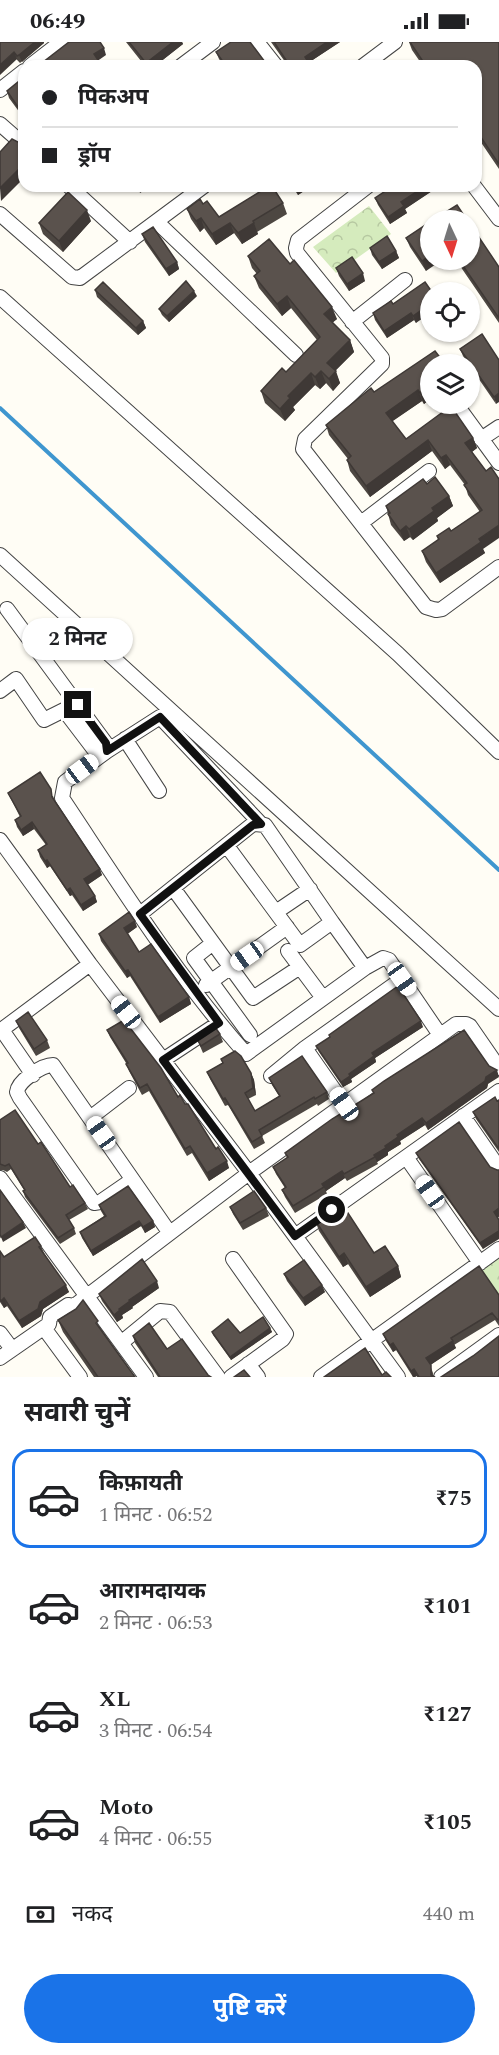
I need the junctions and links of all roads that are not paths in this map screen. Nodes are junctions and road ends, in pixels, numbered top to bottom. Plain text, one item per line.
1 (213, 42) edge
2 (258, 42) edge
3 (395, 42) edge
4 (55, 44) edge
5 (378, 54) junction
6 (37, 60) edge
7 (190, 60) edge
8 (272, 60) edge
9 (370, 60) edge
10 (382, 60) edge
11 (18, 76) edge
12 (0, 90) edge
13 (0, 124) edge
14 (18, 140) edge
15 (76, 192) edge
16 (196, 192) edge
17 (360, 192) edge
18 (479, 192) edge
19 (0, 214) edge
20 (499, 219) edge
21 (157, 222) junction
22 (130, 242) junction
23 (405, 280) dead end
24 (0, 297) edge
25 (352, 322) junction
26 (296, 355) dead end
27 (463, 414) edge
28 (499, 426) edge
29 (481, 439) junction
30 (499, 463) edge
31 (429, 471) dead end
32 (361, 523) junction
33 (0, 555) edge
34 (499, 567) edge
35 (7, 609) dead end
36 (0, 691) edge
37 (125, 740) junction
38 (499, 752) edge
39 (103, 753) junction
40 (159, 791) dead end
41 (261, 824) junction
42 (0, 840) edge
43 (228, 846) junction
44 (173, 888) junction
45 (310, 890) junction
46 (276, 912) junction
47 (140, 914) junction
48 (332, 922) junction
49 (287, 927) junction
50 (213, 943) junction
51 (288, 951) dead end
52 (90, 964) junction
53 (231, 967) junction
54 (300, 967) junction
55 (365, 968) junction
56 (402, 979) junction
57 (211, 981) junction
58 (195, 993) junction
59 (323, 998) junction
60 (499, 1009) edge
61 (219, 1023) junction
62 (1, 1030) edge
63 (250, 1035) dead end
64 (440, 1035) junction
65 (305, 1048) junction
66 (163, 1060) junction
67 (499, 1068) edge
68 (33, 1075) junction
69 (271, 1076) edge
70 (129, 1088) dead end
71 (499, 1091) edge
72 (344, 1104) junction
73 (463, 1116) junction
74 (90, 1118) junction
75 (406, 1157) junction
76 (499, 1168) edge
77 (249, 1173) junction
78 (0, 1178) edge
79 (132, 1180) junction
80 (170, 1232) junction
81 (295, 1236) junction
82 (499, 1249) edge
83 (233, 1259) dead end
84 (480, 1263) junction
85 (87, 1296) junction
86 (46, 1326) junction
87 (0, 1333) edge
88 (499, 1335) edge
89 (371, 1341) junction
90 (121, 1343) junction
91 (12, 1349) junction
92 (0, 1358) edge
93 (248, 1364) junction
94 (80, 1377) edge
95 (146, 1377) edge
96 (218, 1377) edge
97 (231, 1377) edge
98 (258, 1377) edge
99 (321, 1377) edge
100 (398, 1377) edge
101 (441, 1377) edge

1 - 7 street
2 - 8 street
3 - 5 street
4 - 6 street
5 - 9 street
5 - 10 street
11 - 12 street
13 - 14 street
15 - 22 street
16 - 21 street
17 - 25 street
18 - 20 street
19 - 22 street
21 - 22 street
21 - 26 street
23 - 25 street
24 - 38 street
25 - 32 street
27 - 29 street
28 - 29 street
29 - 30 street
31 - 32 street
32 - 34 street
33 - 60 street
35 - 39 street
36 - 39 street
37 - 39 street
37 - 40 street
37 - 41 street
39 - 47 street
41 - 43 street
41 - 45 street
42 - 52 street
43 - 44 street
43 - 46 street
44 - 47 street
44 - 50 street
45 - 46 street
45 - 48 street
46 - 49 street
47 - 58 street
48 - 49 street
48 - 55 street
49 - 53 street
50 - 53 street
50 - 57 street
51 - 54 street
52 - 62 street
52 - 66 street
53 - 54 street
53 - 57 street
54 - 59 street
55 - 56 street
55 - 59 street
56 - 64 street
56 - 65 street
57 - 58 street
57 - 63 street
58 - 61 street
59 - 61 street
61 - 66 street
62 - 68 street
64 - 67 street
64 - 72 street
65 - 69 street
65 - 72 street
66 - 77 street
68 - 74 street
68 - 79 street
70 - 74 street
71 - 73 street
72 - 77 street
73 - 75 street
73 - 76 street
74 - 79 street
75 - 81 street
75 - 84 street
77 - 80 street
77 - 81 street
78 - 85 street
79 - 80 street
80 - 85 street
81 - 89 street
82 - 84 street
83 - 93 street
84 - 89 street
85 - 86 street
85 - 90 street
86 - 91 street
86 - 94 street
87 - 91 street
88 - 101 street
89 - 99 street
89 - 100 street
90 - 95 street
90 - 96 street
91 - 92 street
93 - 97 street
93 - 98 street

